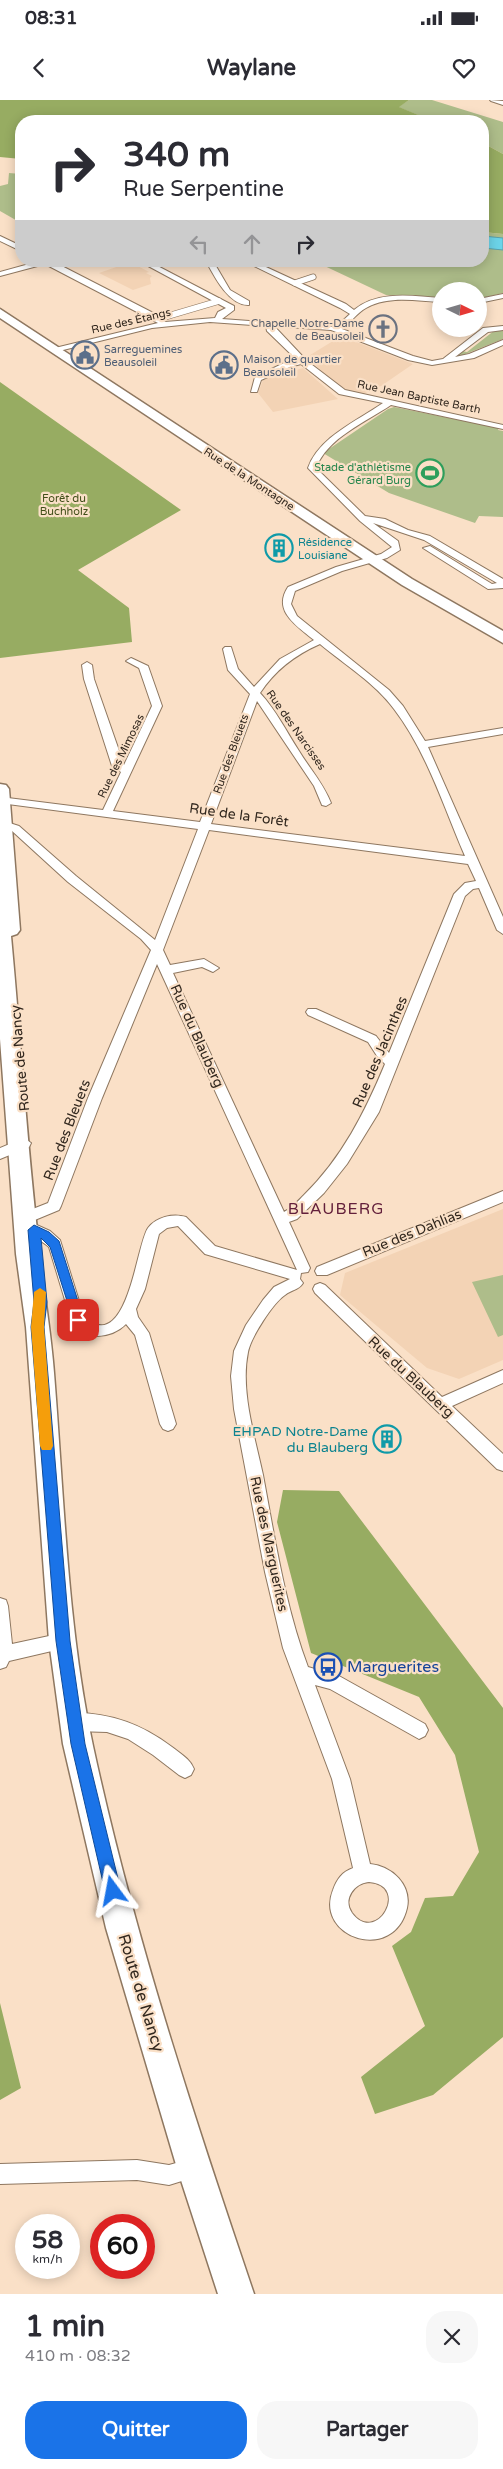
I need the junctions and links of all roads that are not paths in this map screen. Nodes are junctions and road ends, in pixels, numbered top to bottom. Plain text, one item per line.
1 (493, 100) edge
2 (503, 103) edge
3 (0, 238) edge
4 (15, 246) edge
5 (27, 267) edge
6 (56, 267) edge
7 (154, 267) edge
8 (213, 267) edge
9 (260, 267) edge
10 (0, 274) edge
11 (313, 277) dead end
12 (295, 283) junction
13 (503, 296) edge
14 (488, 299) edge
15 (432, 300) edge
16 (219, 301) junction
17 (230, 308) junction
18 (0, 313) edge
19 (354, 314) junction
20 (218, 320) junction
21 (160, 321) junction
22 (270, 324) junction
23 (503, 328) edge
24 (338, 329) junction
25 (503, 342) edge
26 (58, 350) junction
27 (303, 361) junction
28 (443, 362) junction
29 (254, 390) dead end
30 (390, 402) junction
31 (502, 431) edge
32 (363, 519) junction
33 (372, 559) junction
34 (503, 584) edge
35 (503, 638) edge
36 (320, 640) junction
37 (228, 649) dead end
38 (131, 661) dead end
39 (87, 665) dead end
40 (255, 693) junction
41 (503, 732) edge
42 (422, 745) junction
43 (127, 771) junction
44 (0, 796) edge
45 (326, 803) dead end
46 (107, 812) junction
47 (205, 826) junction
48 (2, 830) edge
49 (474, 861) junction
50 (483, 883) junction
51 (0, 914) edge
52 (503, 930) edge
53 (156, 949) junction
54 (213, 968) dead end
55 (169, 975) junction
56 (144, 980) junction
57 (7, 981) edge
58 (312, 1012) dead end
59 (393, 1064) junction
60 (23, 1143) junction
61 (0, 1154) edge
62 (503, 1196) edge
63 (280, 1220) junction
64 (29, 1222) junction
65 (322, 1271) junction
66 (298, 1275) junction
67 (320, 1289) junction
68 (129, 1310) junction
69 (503, 1376) edge
70 (439, 1405) junction
71 (168, 1424) dead end
72 (503, 1464) edge
73 (0, 1606) edge
74 (63, 1641) junction
75 (2, 1657) edge
76 (303, 1674) junction
77 (75, 1722) junction
78 (419, 1730) dead end
79 (185, 1769) dead end
80 (363, 1872) dead end
81 (194, 2168) junction
82 (0, 2174) edge
83 (236, 2294) edge

1 - 2 street
3 - 4 street
5 - 10 street
6 - 21 street
7 - 16 street
8 - 17 street
9 - 12 street
11 - 12 street
12 - 19 street
13 - 14 street
15 - 19 street
16 - 17 street
16 - 21 street
17 - 20 street
18 - 26 main road, Rue de la Montagne
19 - 24 street
20 - 21 street, Rue des Étangs
20 - 22 street, Rue des Étangs
21 - 26 street, Rue des Étangs
22 - 24 street, Rue des Étangs
22 - 27 street, Rue Jean Baptiste Barth
23 - 28 street
24 - 28 street, Rue des Étangs
25 - 28 street, Rue des Étangs
26 - 33 main road, Rue de la Montagne
27 - 29 street
27 - 30 street, Rue Jean Baptiste Barth
30 - 31 street, Rue Jean Baptiste Barth
30 - 32 street
32 - 33 street
32 - 34 street
33 - 35 main road, Rue de la Montagne
33 - 36 street
36 - 40 street, Rue des Bleuets
36 - 42 street
37 - 40 street, Rue des Narcisses
38 - 43 street, Rue des Mimosas
39 - 43 street
40 - 45 street, Rue des Narcisses
40 - 47 street, Rue des Bleuets
41 - 42 street
42 - 49 street
43 - 46 street, Rue des Mimosas
44 - 46 street, Rue de la Forêt
44 - 48 main road, Route de Nancy
46 - 47 street, Rue de la Forêt
47 - 49 street, Rue de la Forêt
47 - 53 street, Rue des Bleuets
48 - 53 street, Rue du Blauberg
48 - 57 main road, Route de Nancy
49 - 50 street
50 - 52 street
50 - 59 street, Rue des Jacinthes
51 - 57 main road, Route de Nancy
53 - 55 street, Rue du Blauberg
53 - 56 street, Rue des Bleuets
54 - 55 street
55 - 56 street
55 - 63 street, Rue du Blauberg
56 - 64 street, Rue des Bleuets
57 - 60 main road, Route de Nancy
58 - 59 street
59 - 63 street, Rue des Jacinthes
60 - 61 street
60 - 64 main road, Route de Nancy
62 - 65 street, Rue des Dahlias
63 - 66 street, Rue du Blauberg
64 - 68 street
64 - 74 main road, Route de Nancy
65 - 66 street
65 - 67 street
66 - 67 street
66 - 68 street
66 - 76 street, Rue des Marguerites
67 - 70 street, Rue du Blauberg
68 - 71 street
69 - 70 street
70 - 72 street, Rue du Blauberg
73 - 75 street
74 - 75 street
74 - 77 main road, Route de Nancy
76 - 78 street
76 - 80 street, Rue des Marguerites
77 - 79 street
77 - 81 main road, Route de Nancy
81 - 82 street
81 - 83 main road, Route de Nancy

